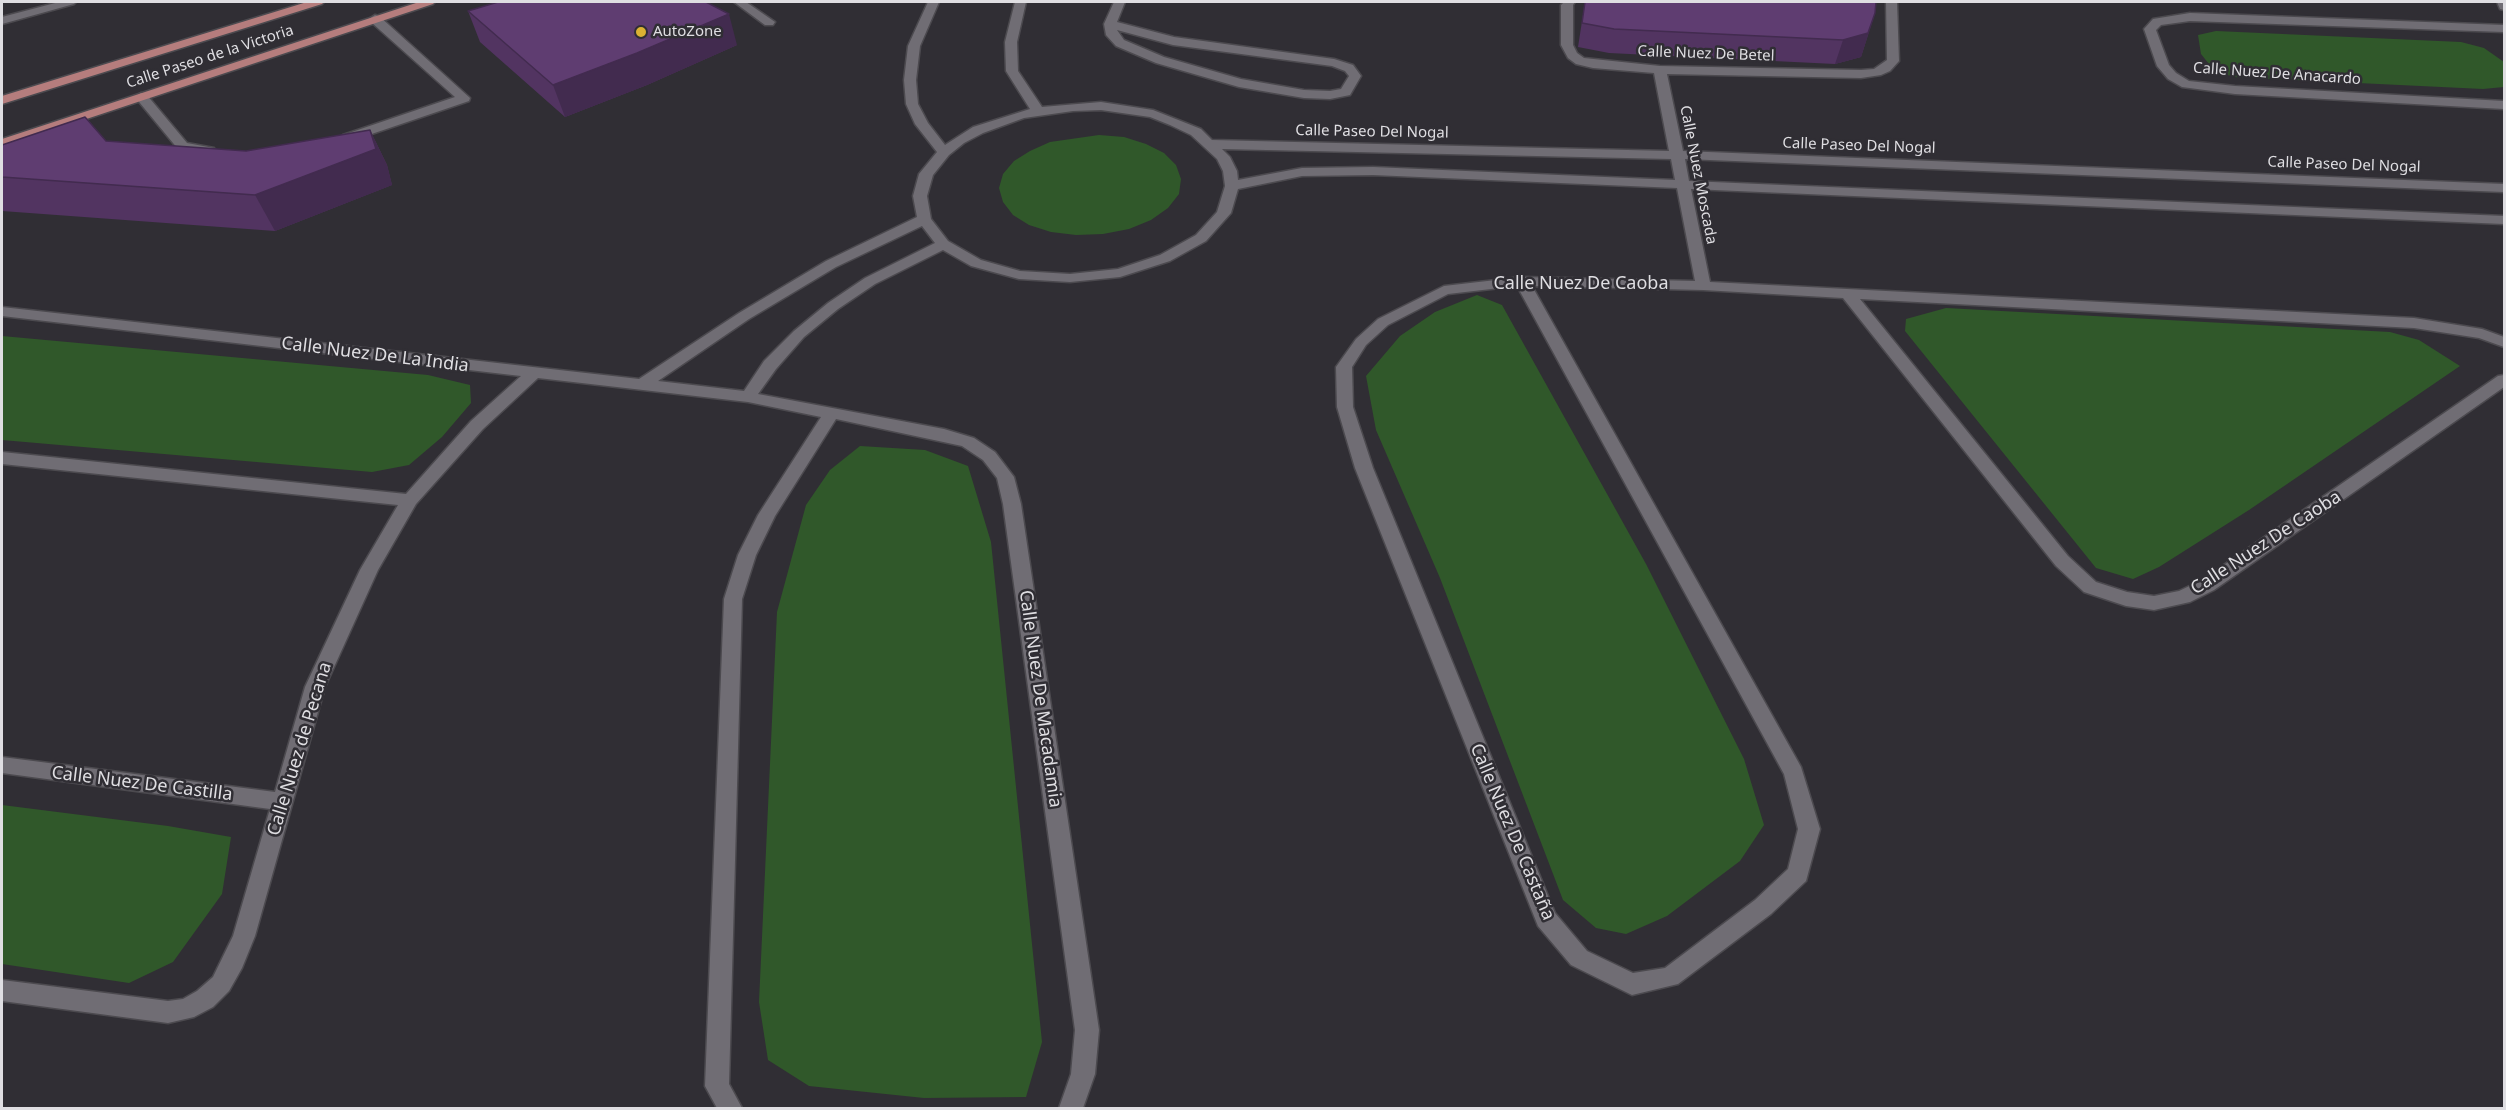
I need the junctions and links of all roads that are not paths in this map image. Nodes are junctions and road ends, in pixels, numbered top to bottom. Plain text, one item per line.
1 (21, 2) edge
2 (70, 2) edge
3 (318, 2) edge
4 (429, 2) edge
5 (740, 2) edge
6 (933, 2) edge
7 (1020, 2) edge
8 (1119, 2) edge
9 (1569, 2) edge
10 (1883, 2) edge
11 (1892, 2) edge
12 (2502, 2) edge
13 (2505, 7) edge
14 (2, 11) edge
15 (375, 19) junction
16 (2, 21) edge
17 (769, 22) dead end
18 (1110, 24) junction
19 (2505, 28) edge
20 (1660, 70) junction
21 (141, 97) junction
22 (2, 100) edge
23 (2505, 105) edge
24 (1038, 111) junction
25 (2, 142) edge
26 (332, 144) edge
27 (1211, 144) junction
28 (944, 152) junction
29 (226, 154) edge
30 (1677, 155) junction
31 (1232, 186) junction
32 (1683, 186) junction
33 (2505, 188) edge
34 (924, 219) junction
35 (2505, 220) edge
36 (943, 244) junction
37 (1522, 281) junction
38 (1703, 286) junction
39 (1848, 294) junction
40 (2, 312) edge
41 (2505, 342) edge
42 (1344, 367) joint
43 (533, 374) junction
44 (2505, 380) edge
45 (643, 384) junction
46 (748, 398) junction
47 (831, 414) junction
48 (2, 458) edge
49 (410, 500) junction
50 (2, 765) edge
51 (283, 802) junction
52 (2, 991) edge
53 (730, 1108) edge
54 (1071, 1108) edge

1 - 14 street
2 - 16 street
3 - 22 main road, Calle Paseo de la Victoria
4 - 15 main road, Calle Paseo de la Victoria
5 - 17 street
6 - 28 street
7 - 24 street
8 - 18 street
9 - 20 street, Calle Nuez De Betel
10 - 11 street
11 - 20 street, Calle Nuez De Betel
12 - 13 street
15 - 21 main road, Calle Paseo de la Victoria
15 - 26 street
18 - 18 street
19 - 23 street, Calle Nuez De Anacardo
20 - 30 street, Calle Nuez Moscada
21 - 25 main road, Calle Paseo de la Victoria
21 - 29 street
24 - 27 street
24 - 28 street
27 - 30 street, Calle Paseo Del Nogal
27 - 31 street
28 - 34 street
30 - 32 street, Calle Nuez Moscada
30 - 33 street, Calle Paseo Del Nogal
31 - 32 street
31 - 36 street
32 - 35 street
32 - 38 street, Calle Nuez Moscada
34 - 36 street
34 - 45 street
36 - 46 street
37 - 38 street, Calle Nuez De Caoba
37 - 42 street, Calle Nuez De Caoba
37 - 42 street, Calle Nuez De Castaña
38 - 39 street, Calle Nuez De Caoba
39 - 41 street, Calle Nuez De Caoba
39 - 44 street, Calle Nuez De Caoba
40 - 43 street, Calle Nuez De La India
43 - 45 street, Calle Nuez De La India
43 - 49 street, Calle Nuez de Pecana
45 - 46 street, Calle Nuez De La India
46 - 47 street, Calle Nuez De Macadamia
47 - 53 street
47 - 54 street, Calle Nuez De Macadamia
48 - 49 street
49 - 51 street, Calle Nuez de Pecana
50 - 51 street, Calle Nuez De Castilla
51 - 52 street, Calle Nuez de Pecana

